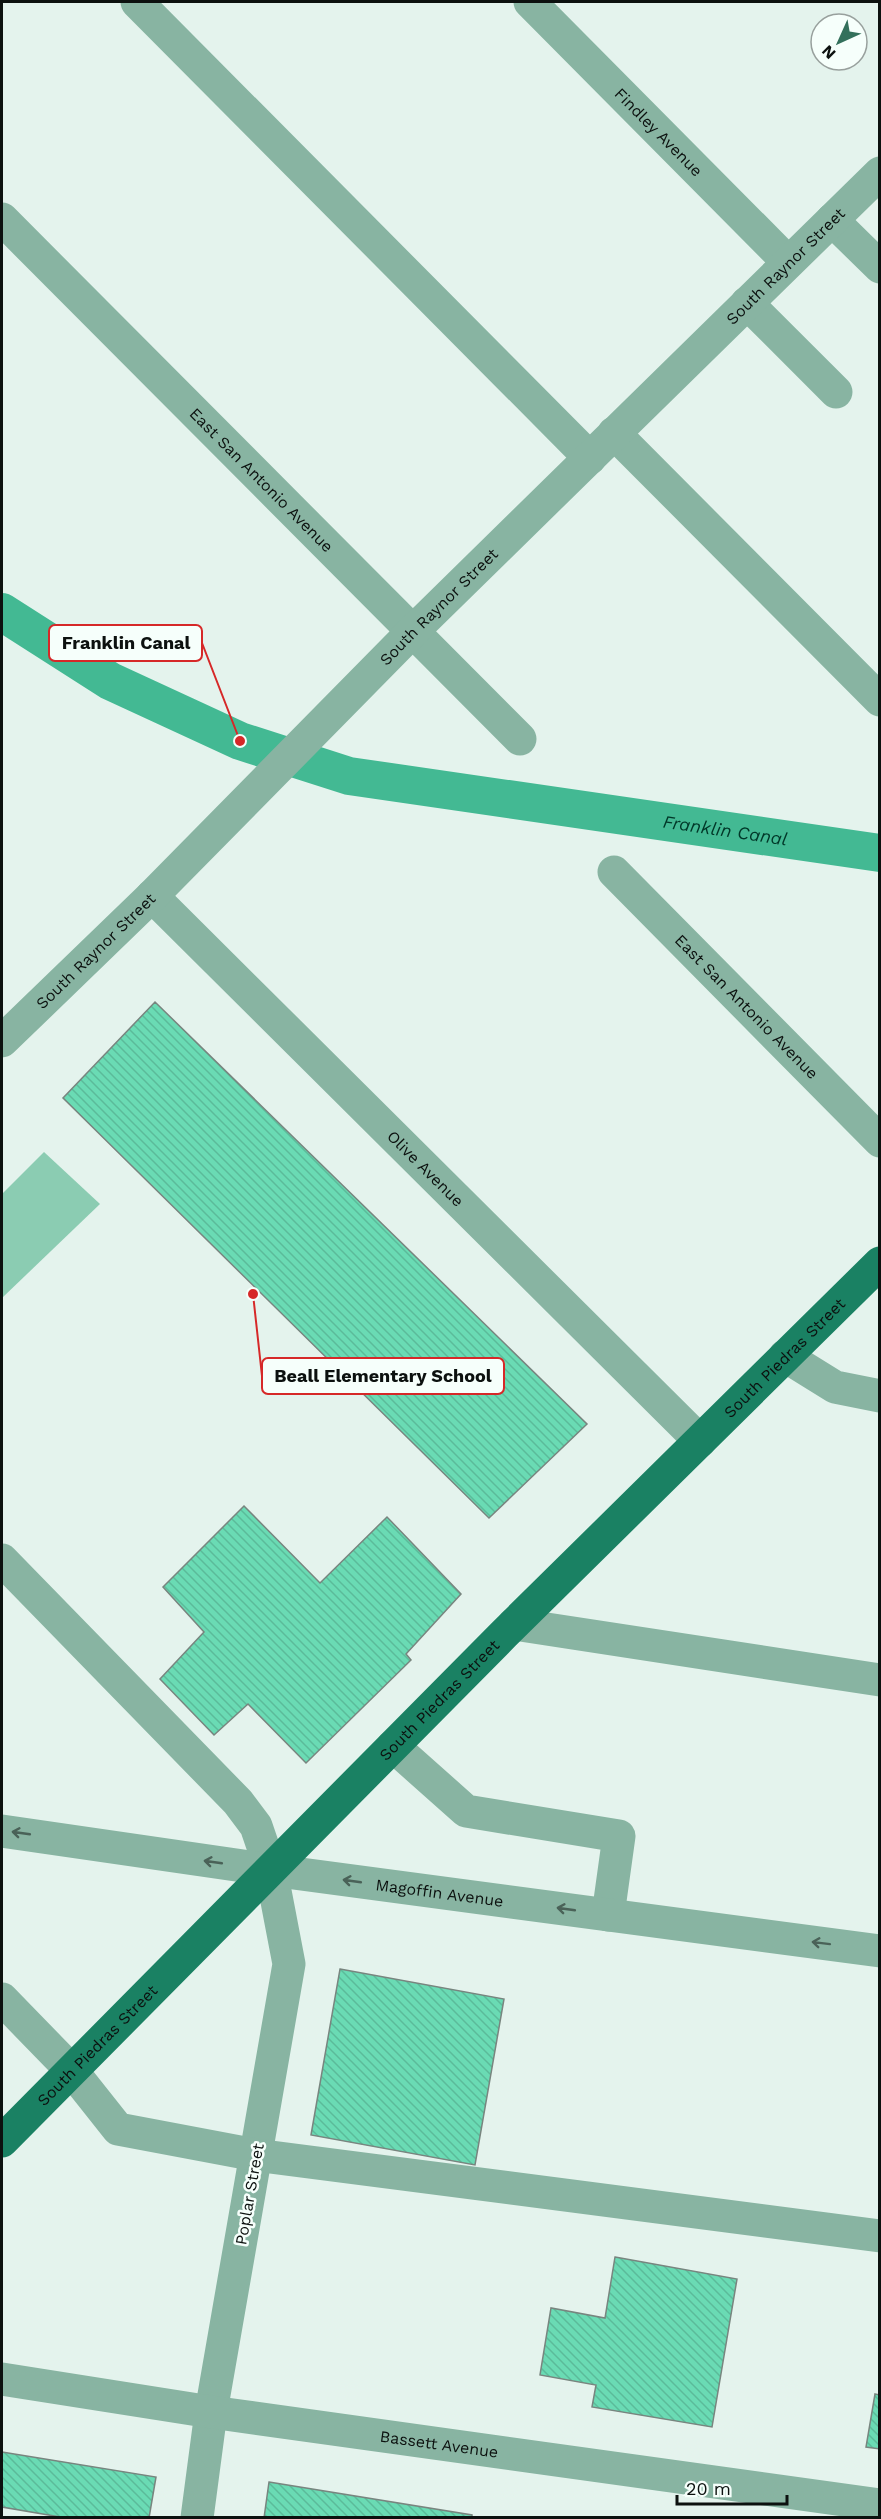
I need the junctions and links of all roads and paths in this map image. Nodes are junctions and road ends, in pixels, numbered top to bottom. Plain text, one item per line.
1 (137, 2) edge
2 (530, 2) edge
3 (879, 173) edge
4 (2, 219) edge
5 (832, 219) junction
6 (788, 262) junction
7 (879, 267) edge
8 (747, 303) junction
9 (836, 392) dead end
10 (614, 433) junction
11 (590, 458) junction
12 (412, 632) junction
13 (879, 700) edge
14 (520, 739) dead end
15 (614, 872) dead end
16 (152, 896) junction
17 (2, 1041) edge
18 (879, 1141) edge
19 (879, 1263) edge
20 (785, 1356) junction
21 (879, 1396) edge
22 (700, 1441) junction
23 (2, 1560) edge
24 (514, 1624) junction
25 (879, 1680) edge
26 (393, 1746) junction
27 (2, 1831) edge
28 (271, 1870) junction
29 (608, 1915) junction
30 (879, 1951) edge
31 (2, 1999) edge
32 (72, 2071) junction
33 (2, 2141) edge
34 (256, 2155) junction
35 (879, 2236) edge
36 (2, 2379) edge
37 (212, 2412) junction
38 (879, 2505) edge
39 (197, 2517) edge

1 - 11 street
2 - 6 street, Findley Avenue
3 - 5 street, South Raynor Street
4 - 12 street, East San Antonio Avenue
5 - 6 street, South Raynor Street
5 - 7 street
6 - 8 street, South Raynor Street
8 - 9 street
8 - 10 street, South Raynor Street
10 - 11 street, South Raynor Street
10 - 13 street
11 - 12 street, South Raynor Street
12 - 14 street, East San Antonio Avenue
12 - 16 street, South Raynor Street
15 - 18 street, East San Antonio Avenue
16 - 17 street, South Raynor Street
16 - 22 street, Olive Avenue
19 - 20 main road, South Piedras Street
20 - 21 street
20 - 22 main road, South Piedras Street
22 - 24 main road, South Piedras Street
23 - 28 street, Poplar Street
24 - 25 street
24 - 26 main road, South Piedras Street
26 - 28 main road, South Piedras Street
26 - 29 street
28 -> 27 street, Magoffin Avenue
29 -> 28 street, Magoffin Avenue
28 - 32 main road, South Piedras Street
28 - 34 street, Poplar Street
30 -> 29 street, Magoffin Avenue
31 - 32 street
32 - 33 main road, South Piedras Street
32 - 34 street
34 - 35 street
34 - 37 street, Poplar Street
36 - 37 street, Bassett Avenue
37 - 38 street, Bassett Avenue
37 - 39 street, Poplar Street

